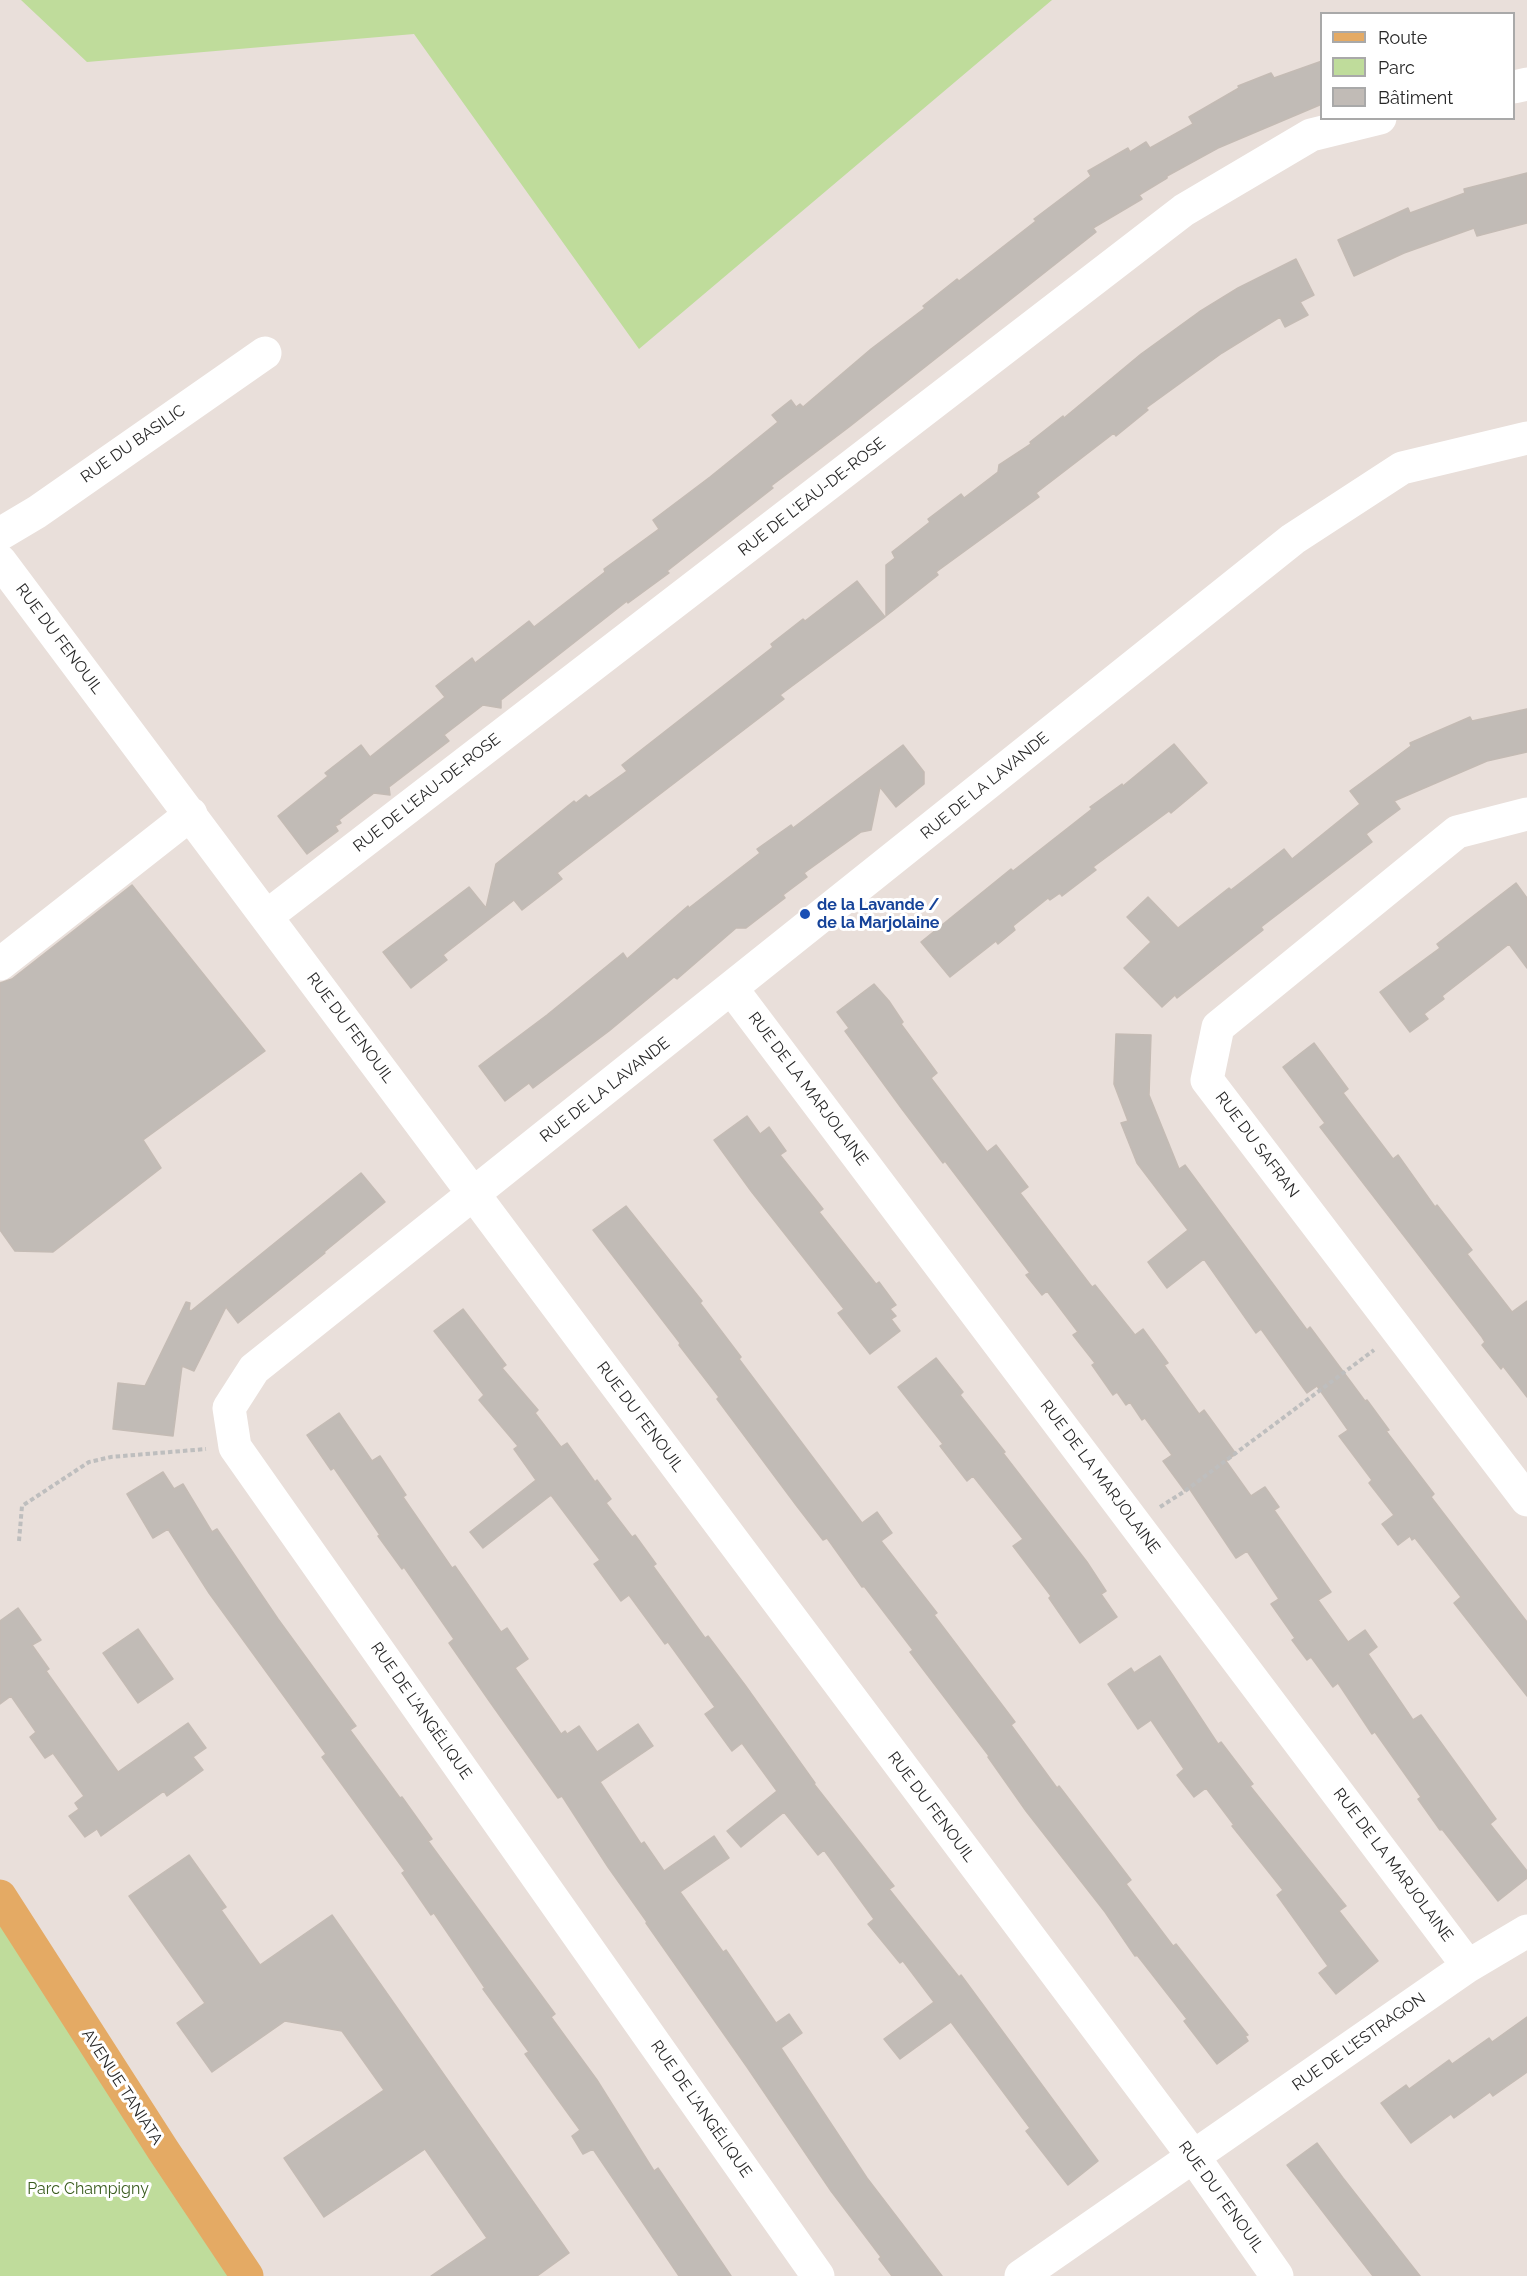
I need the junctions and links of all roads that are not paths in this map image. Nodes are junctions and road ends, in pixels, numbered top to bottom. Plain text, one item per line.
1 (1372, 120) edge
2 (265, 353) dead end
3 (1527, 438) edge
4 (0, 534) edge
5 (0, 561) edge
6 (191, 814) junction
7 (1527, 814) edge
8 (267, 916) junction
9 (0, 963) edge
10 (732, 989) junction
11 (473, 1194) junction
12 (1527, 1500) edge
13 (0, 1896) edge
14 (1527, 1930) edge
15 (1468, 1966) junction
16 (1192, 2156) junction
17 (247, 2276) edge
18 (818, 2276) edge
19 (1021, 2276) edge
20 (1278, 2276) edge

1 - 8 street, RUE DE L'EAU-DE-ROSE
2 - 4 street, RUE DU BASILIC
3 - 10 street, RUE DE LA LAVANDE
5 - 6 street, RUE DU FENOUIL
6 - 8 street, RUE DU FENOUIL
6 - 9 street
7 - 12 street, RUE DU SAFRAN
8 - 11 street, RUE DU FENOUIL
10 - 11 street, RUE DE LA LAVANDE
10 - 15 street, RUE DE LA MARJOLAINE
11 - 16 street, RUE DU FENOUIL
11 - 18 street, RUE DE L'ANGÉLIQUE
13 - 17 main road, AVENUE TANIATA
14 - 15 street, RUE DE L'ESTRAGON
15 - 16 street, RUE DE L'ESTRAGON
16 - 19 street
16 - 20 street, RUE DU FENOUIL

